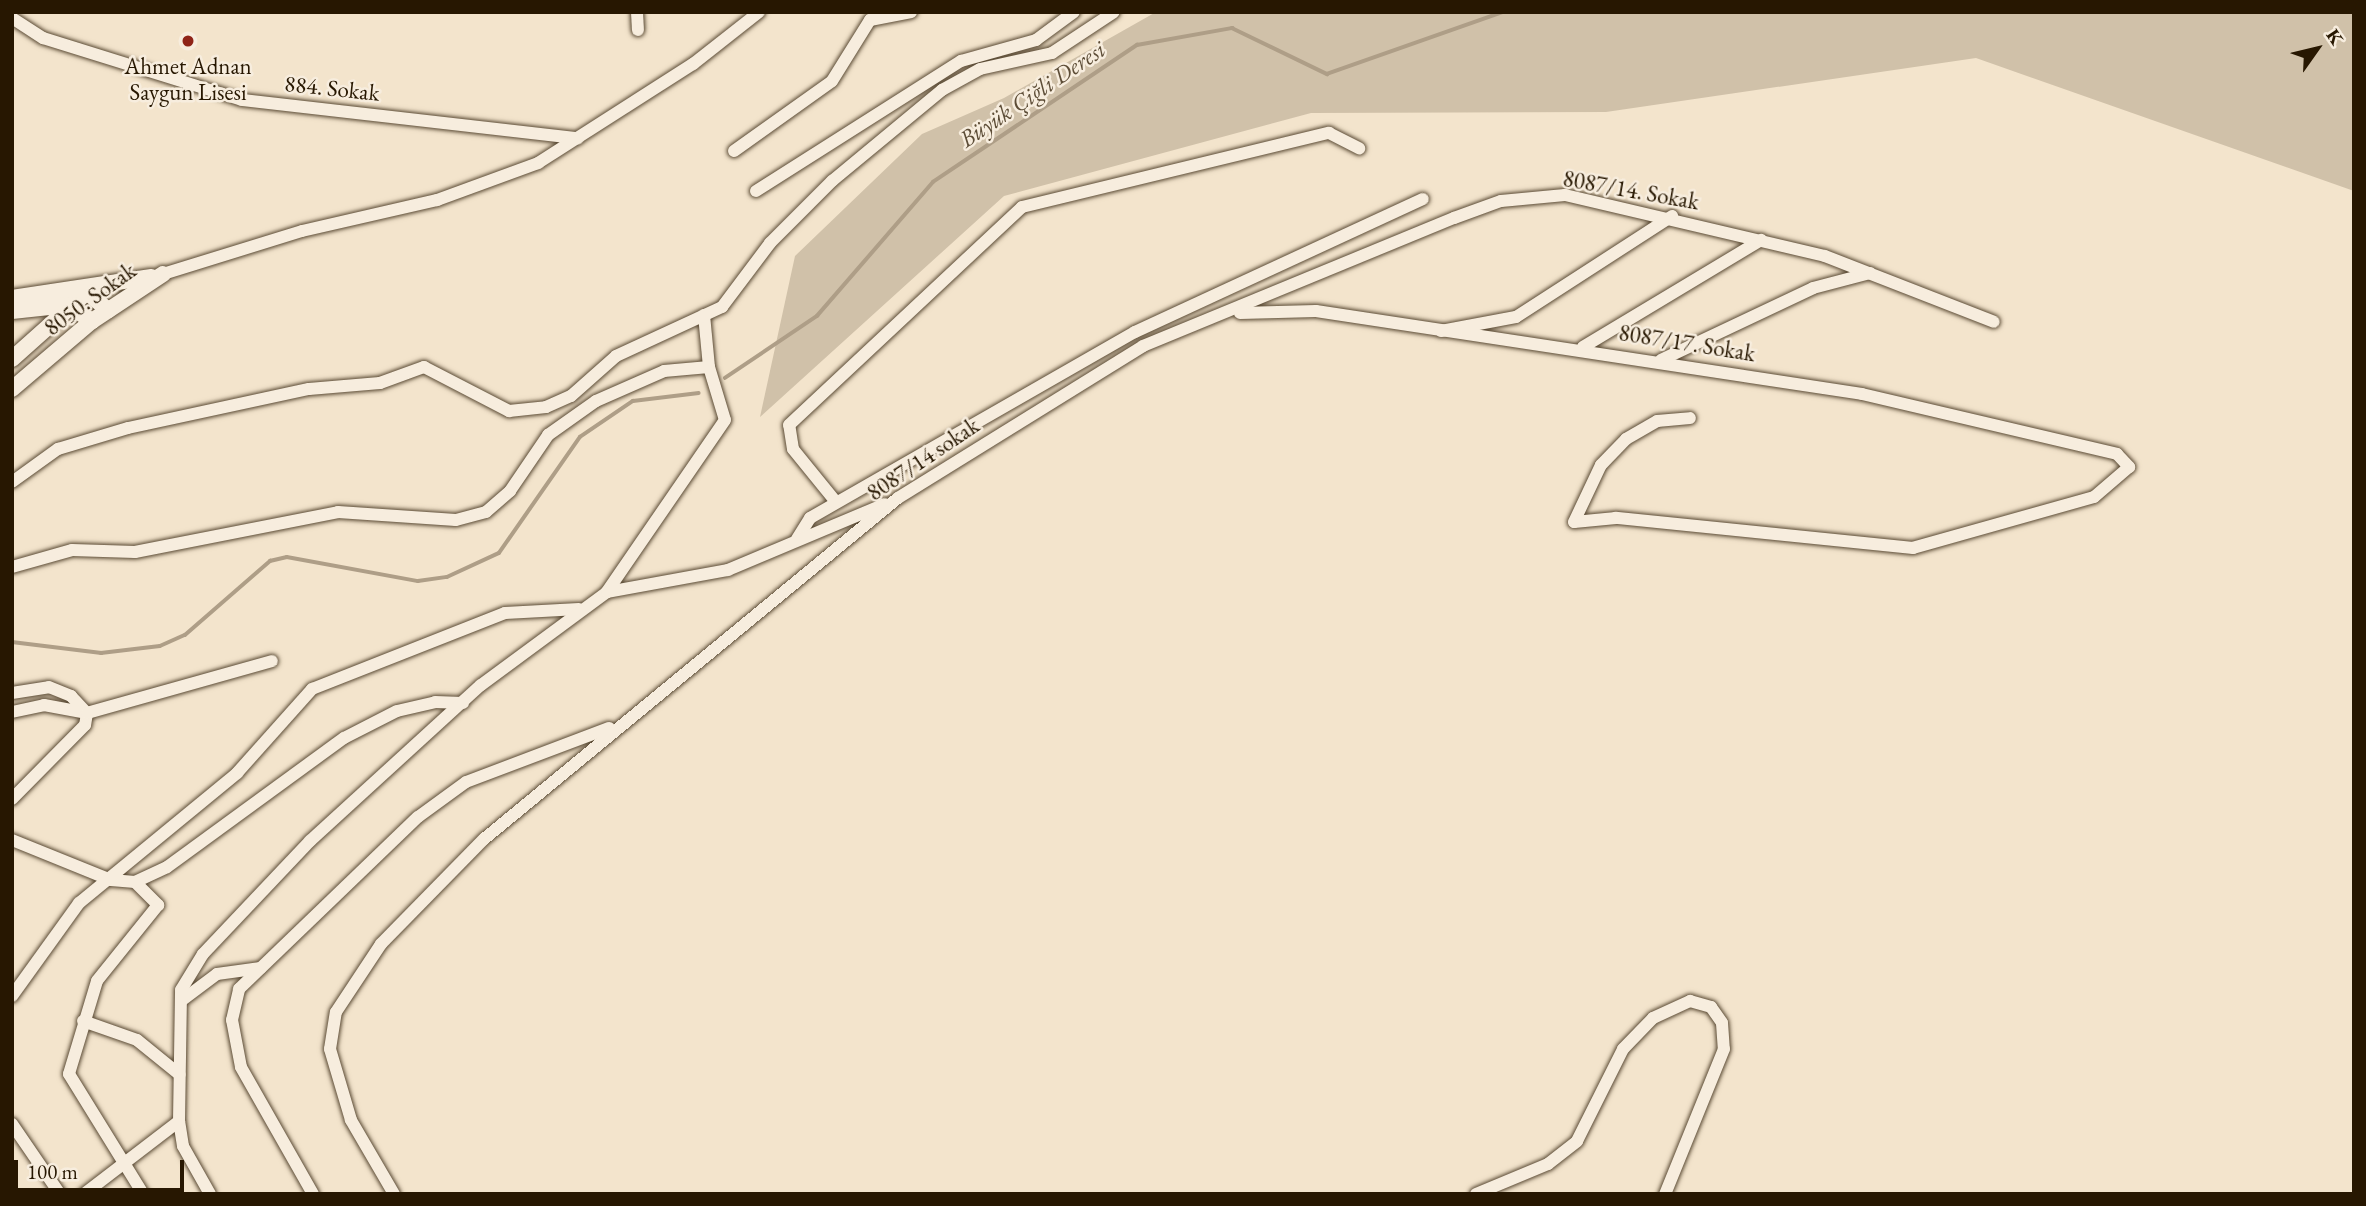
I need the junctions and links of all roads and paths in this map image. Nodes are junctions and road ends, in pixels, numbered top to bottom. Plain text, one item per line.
1 (637, 12) edge
2 (759, 12) edge
3 (911, 12) edge
4 (1074, 12) edge
5 (1114, 12) edge
6 (12, 18) edge
7 (638, 30) dead end
8 (578, 138) junction
9 (1359, 148) dead end
10 (734, 151) dead end
11 (756, 191) dead end
12 (1423, 199) dead end
13 (1672, 216) junction
14 (1761, 240) junction
15 (1870, 273) junction
16 (163, 274) junction
17 (87, 292) junction
18 (12, 299) edge
19 (68, 305) junction
20 (108, 310) junction
21 (12, 311) edge
22 (1226, 314) junction
23 (704, 315) junction
24 (92, 321) junction
25 (1994, 322) dead end
26 (1441, 331) junction
27 (1583, 347) junction
28 (12, 359) edge
29 (1661, 360) junction
30 (709, 367) junction
31 (12, 389) edge
32 (1690, 418) dead end
33 (12, 482) edge
34 (898, 498) junction
35 (836, 502) junction
36 (797, 539) junction
37 (12, 567) edge
38 (607, 592) junction
39 (583, 608) junction
40 (272, 661) dead end
41 (12, 693) edge
42 (463, 703) junction
43 (12, 712) edge
44 (87, 713) junction
45 (619, 724) junction
46 (12, 799) edge
47 (12, 840) edge
48 (111, 880) junction
49 (135, 882) junction
50 (261, 968) junction
51 (12, 996) edge
52 (181, 1001) junction
53 (83, 1021) junction
54 (180, 1074) junction
55 (179, 1121) junction
56 (12, 1124) edge
57 (124, 1163) junction
58 (60, 1194) edge
59 (84, 1194) edge
60 (143, 1194) edge
61 (210, 1194) edge
62 (313, 1194) edge
63 (394, 1194) edge
64 (1476, 1194) edge
65 (1665, 1194) edge

1 - 7 street
2 - 8 street
3 - 10 street
4 - 11 street
5 - 23 street
6 - 8 street, 884. Sokak
8 - 16 street
9 - 35 street
12 - 35 street
13 - 14 street, 8087/14. Sokak
13 - 22 street, 8087/14. Sokak
13 - 26 street
14 - 15 street, 8087/14. Sokak
14 - 27 street
15 - 25 street, 8087/14. Sokak
15 - 29 street
16 - 17 street
16 - 20 street, 8050. Sokak
17 - 18 street
17 - 19 street, 8050. Sokak
17 - 20 street
19 - 21 street
19 - 24 street
19 - 28 street, 8050. Sokak
20 - 24 street, 8050. Sokak
22 - 26 street, 8087/17. Sokak
22 - 34 street, 8087/14 sokak
23 - 30 street
23 - 33 street
24 - 31 street, 8050. Sokak
26 - 27 street, 8087/17. Sokak
27 - 29 street, 8087/17. Sokak
29 - 32 street, 8087/17. Sokak
30 - 37 street
30 - 38 street
34 - 36 street
34 - 45 street, 8087/14 sokak
35 - 36 street
36 - 38 street
38 - 39 street
39 - 42 street
39 - 48 street
40 - 44 street
41 - 44 street
42 - 49 street
42 - 52 street
43 - 44 street
44 - 46 street
45 - 50 street
45 - 63 street
47 - 48 street
48 - 49 street
48 - 51 street
49 - 53 street
50 - 52 street
50 - 62 street
52 - 54 street
53 - 54 street
53 - 57 street
54 - 55 street
55 - 57 street
55 - 61 street
56 - 58 street
57 - 59 street
57 - 60 street
64 - 65 street

